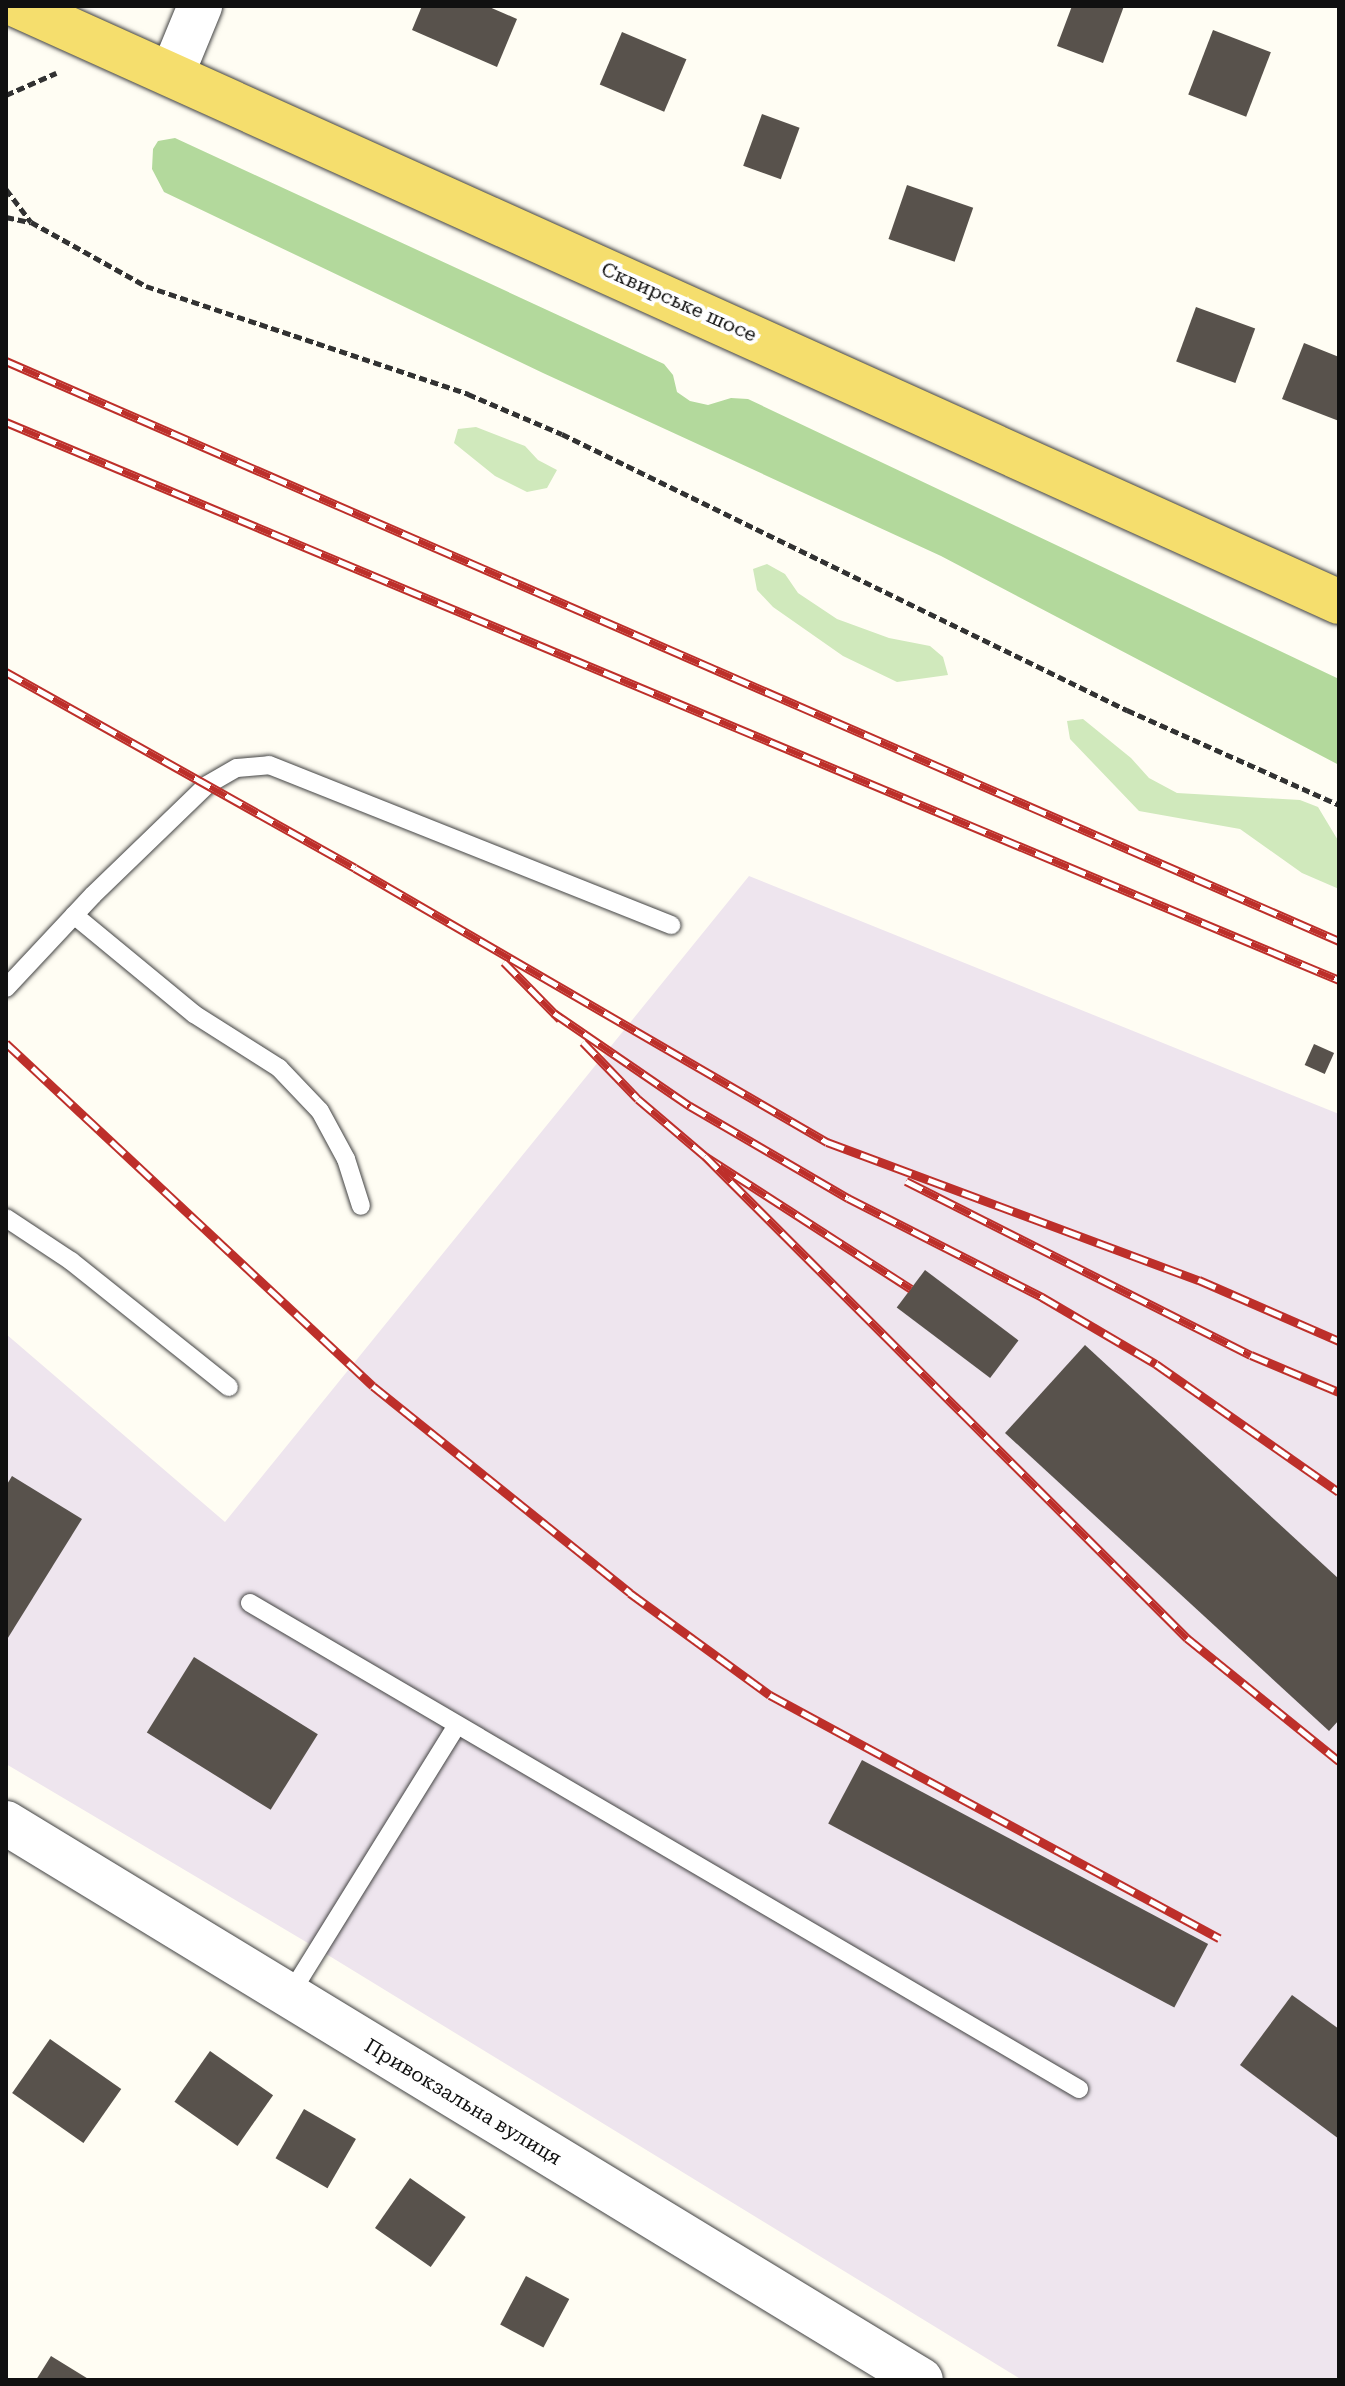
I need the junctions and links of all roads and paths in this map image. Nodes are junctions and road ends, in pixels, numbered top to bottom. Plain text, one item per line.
1 (18, 6) edge
2 (200, 6) edge
3 (172, 74) junction
4 (6, 189) edge
5 (6, 217) edge
6 (31, 222) junction
7 (1339, 602) edge
8 (1339, 805) edge
9 (74, 915) junction
10 (671, 925) dead end
11 (6, 988) edge
12 (361, 1206) dead end
13 (6, 1218) edge
14 (229, 1387) dead end
15 (250, 1603) dead end
16 (457, 1725) junction
17 (6, 1823) edge
18 (289, 1996) junction
19 (1079, 2089) dead end
20 (921, 2380) edge

1 - 3 main road, Сквирське шосе
2 - 3 street
3 - 7 main road, Сквирське шосе
4 - 6 path
5 - 6 path
6 - 8 path
9 - 10 lane
9 - 11 lane
9 - 12 lane
13 - 14 lane
15 - 16 lane
16 - 18 lane
16 - 19 lane
17 - 18 street, Привокзальна вулиця
18 - 20 street, Привокзальна вулиця

